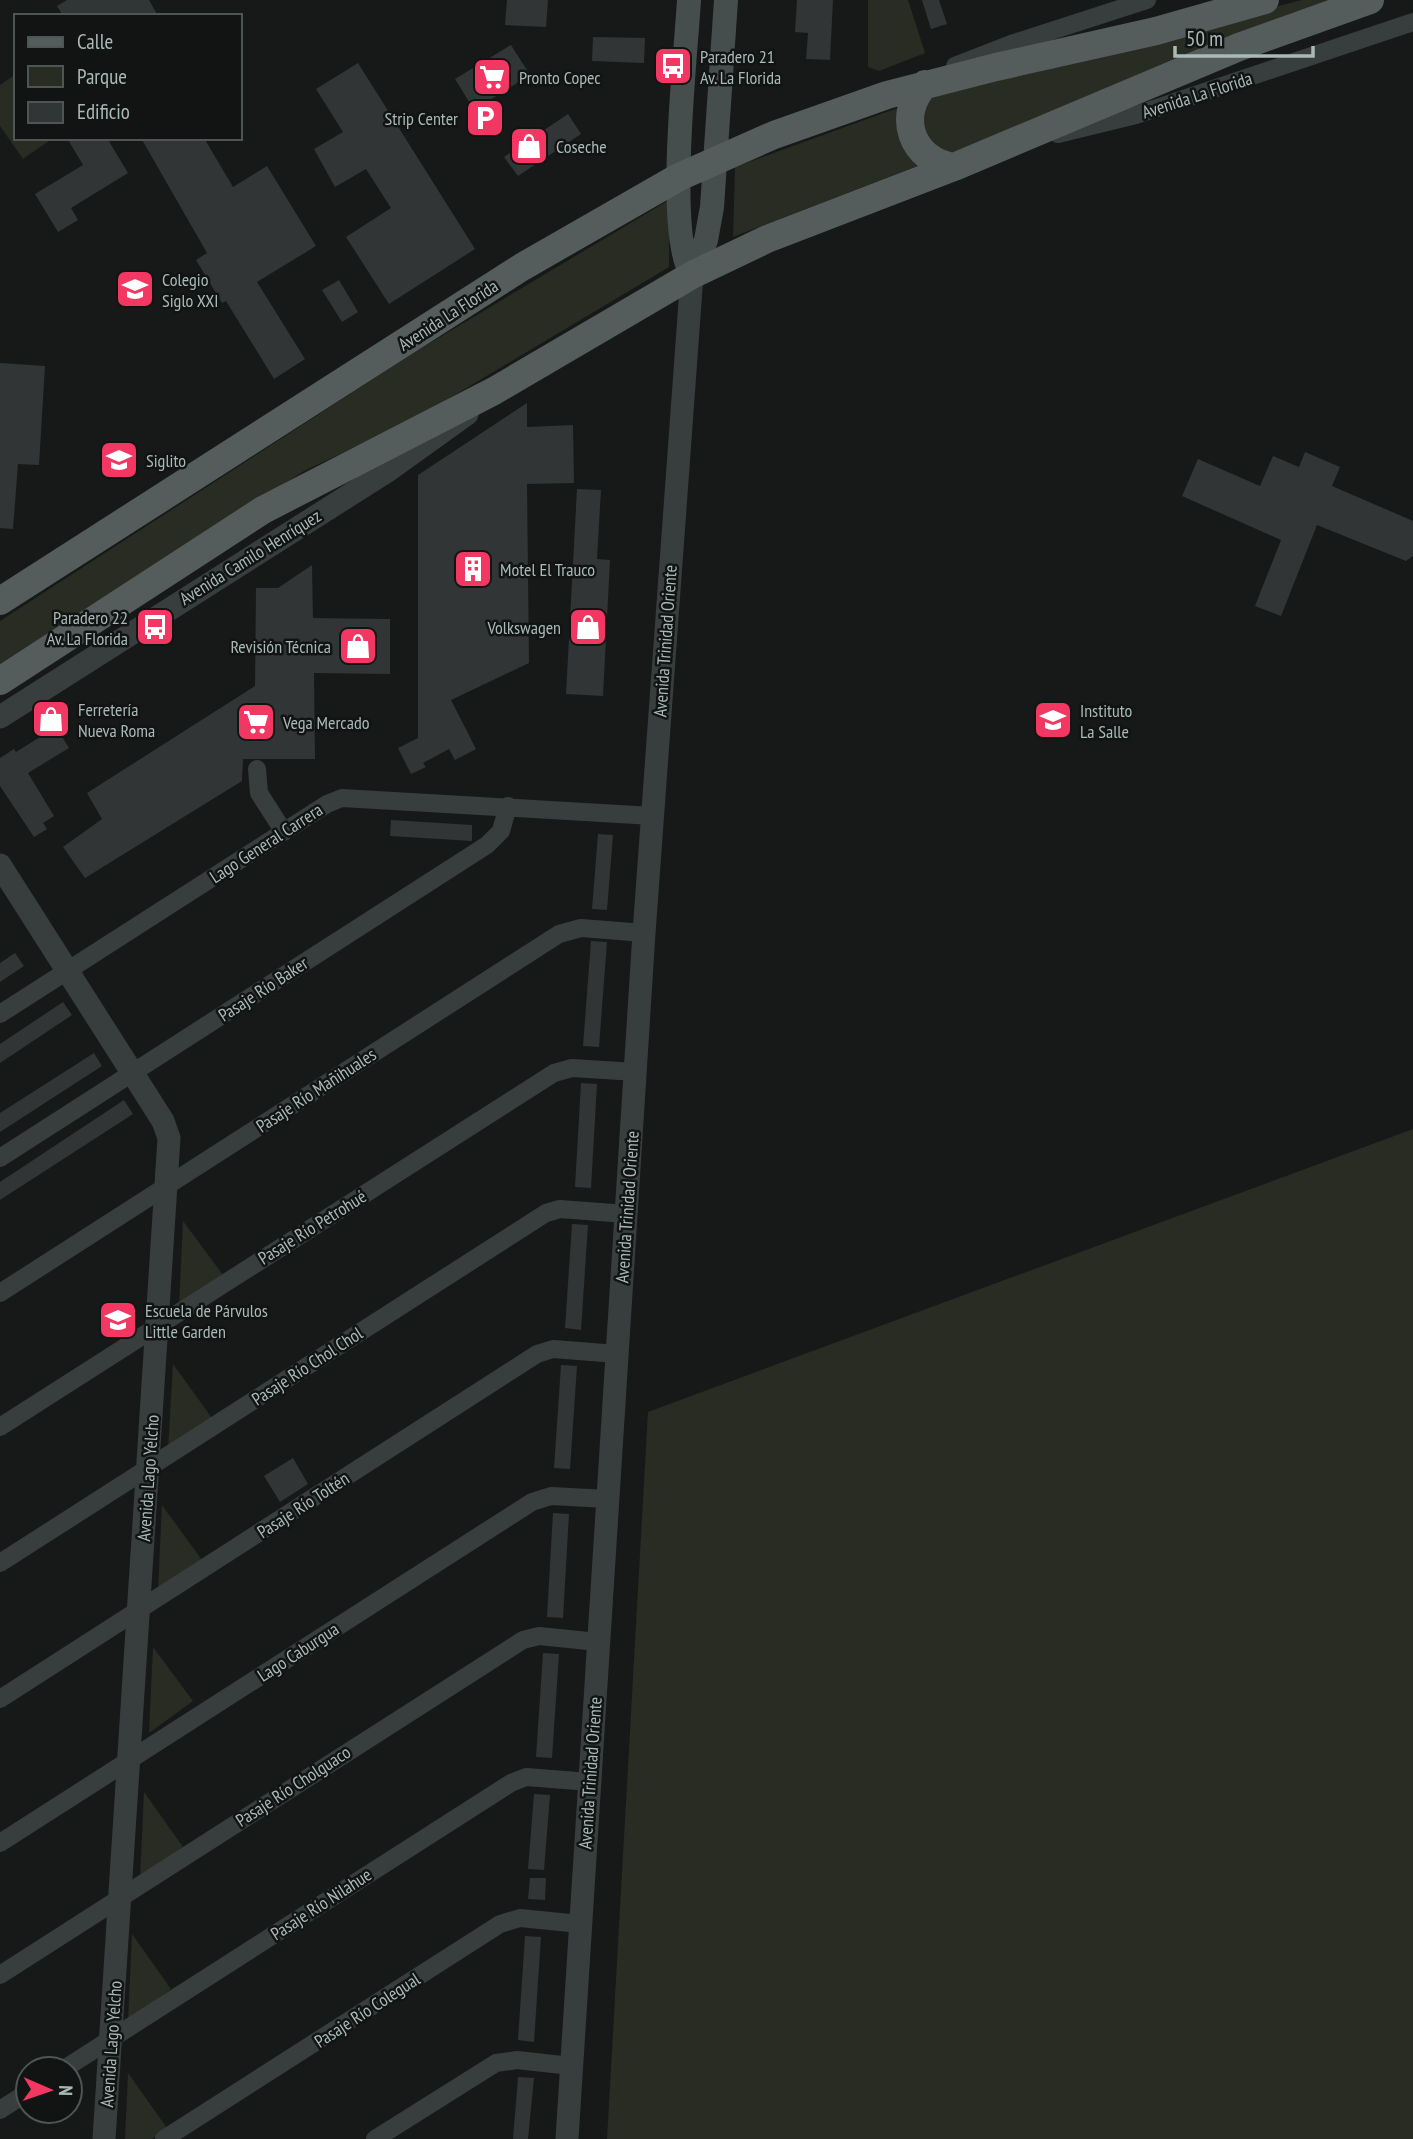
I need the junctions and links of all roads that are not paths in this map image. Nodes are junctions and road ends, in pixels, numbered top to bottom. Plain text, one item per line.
1 (690, 0) edge
2 (726, 0) edge
3 (1147, 0) edge
4 (1265, 0) edge
5 (1370, 0) edge
6 (1413, 22) edge
7 (925, 84) junction
8 (1017, 141) junction
9 (717, 159) junction
10 (954, 167) junction
11 (679, 177) junction
12 (692, 275) junction
13 (494, 391) junction
14 (0, 601) edge
15 (0, 681) edge
16 (0, 717) edge
17 (257, 769) dead end
18 (509, 806) junction
19 (653, 816) junction
20 (284, 832) junction
21 (1, 869) edge
22 (645, 933) junction
23 (67, 971) junction
24 (0, 1014) edge
25 (636, 1072) junction
26 (132, 1073) junction
27 (0, 1158) edge
28 (167, 1186) junction
29 (626, 1214) junction
30 (0, 1293) edge
31 (158, 1327) junction
32 (617, 1354) junction
33 (0, 1427) edge
34 (148, 1468) junction
35 (608, 1499) junction
36 (0, 1563) edge
37 (139, 1610) junction
38 (598, 1642) junction
39 (0, 1699) edge
40 (129, 1760) junction
41 (590, 1782) junction
42 (0, 1843) edge
43 (120, 1898) junction
44 (580, 1924) junction
45 (0, 1975) edge
46 (111, 2039) junction
47 (84, 2056) edge
48 (571, 2066) junction
49 (104, 2139) edge
50 (164, 2139) edge
51 (375, 2139) edge
52 (567, 2139) edge

1 - 11 main road, Avenida Trinidad Oriente
2 - 9 main road, Avenida Trinidad Oriente
3 - 7 street, Avenida La Florida
4 - 7 main road, Avenida La Florida
5 - 8 main road, Avenida La Florida
6 - 8 street, Avenida La Florida
7 - 9 main road, Avenida La Florida
7 - 10 main road
8 - 10 main road, Avenida La Florida
9 - 11 main road, Avenida La Florida
9 - 12 main road, Avenida Trinidad Oriente
10 - 12 main road, Avenida La Florida
11 - 12 main road, Avenida Trinidad Oriente
11 - 14 main road, Avenida La Florida
12 - 13 main road, Avenida Camilo Henríquez
12 - 19 street, Avenida Trinidad Oriente
13 - 15 main road, Avenida Camilo Henríquez
13 - 16 street, Avenida Camilo Henríquez
17 - 20 street
18 - 19 street, Lago General Carrera
18 - 20 street, Lago General Carrera
18 - 26 street, Pasaje Río Baker
19 - 22 street, Avenida Trinidad Oriente
20 - 23 street, Lago General Carrera
21 - 23 street, Avenida Lago Yelcho
22 - 25 street, Avenida Trinidad Oriente
22 - 28 street, Pasaje Río Mañihuales
23 - 24 street, Lago General Carrera
23 - 26 street, Avenida Lago Yelcho
25 - 29 street, Avenida Trinidad Oriente
25 - 31 street, Pasaje Río Petrohué
26 - 27 street, Pasaje Río Baker
26 - 28 street, Avenida Lago Yelcho
28 - 30 street, Pasaje Río Mañihuales
28 - 31 street, Avenida Lago Yelcho
29 - 32 street, Avenida Trinidad Oriente
29 - 34 street, Pasaje Río Chol Chol
31 - 33 street, Pasaje Río Petrohué
31 - 34 street, Avenida Lago Yelcho
32 - 35 street, Avenida Trinidad Oriente
32 - 37 street, Pasaje Río Toltén
34 - 36 street, Pasaje Río Chol Chol
34 - 37 street, Avenida Lago Yelcho
35 - 38 street, Avenida Trinidad Oriente
35 - 40 street, Lago Caburgua
37 - 39 street, Pasaje Río Toltén
37 - 40 street, Avenida Lago Yelcho
38 - 41 street, Avenida Trinidad Oriente
38 - 43 street, Pasaje Río Cholguaco
40 - 42 street, Lago Caburgua
40 - 43 street, Avenida Lago Yelcho
41 - 44 street, Avenida Trinidad Oriente
41 - 46 street, Pasaje Río Nilahue
43 - 45 street, Pasaje Río Cholguaco
43 - 46 street, Avenida Lago Yelcho
44 - 48 street, Avenida Trinidad Oriente
44 - 50 street, Pasaje Río Colegual
46 - 47 street, Pasaje Río Nilahue
46 - 49 street, Avenida Lago Yelcho
48 - 51 street
48 - 52 street, Avenida Trinidad Oriente

